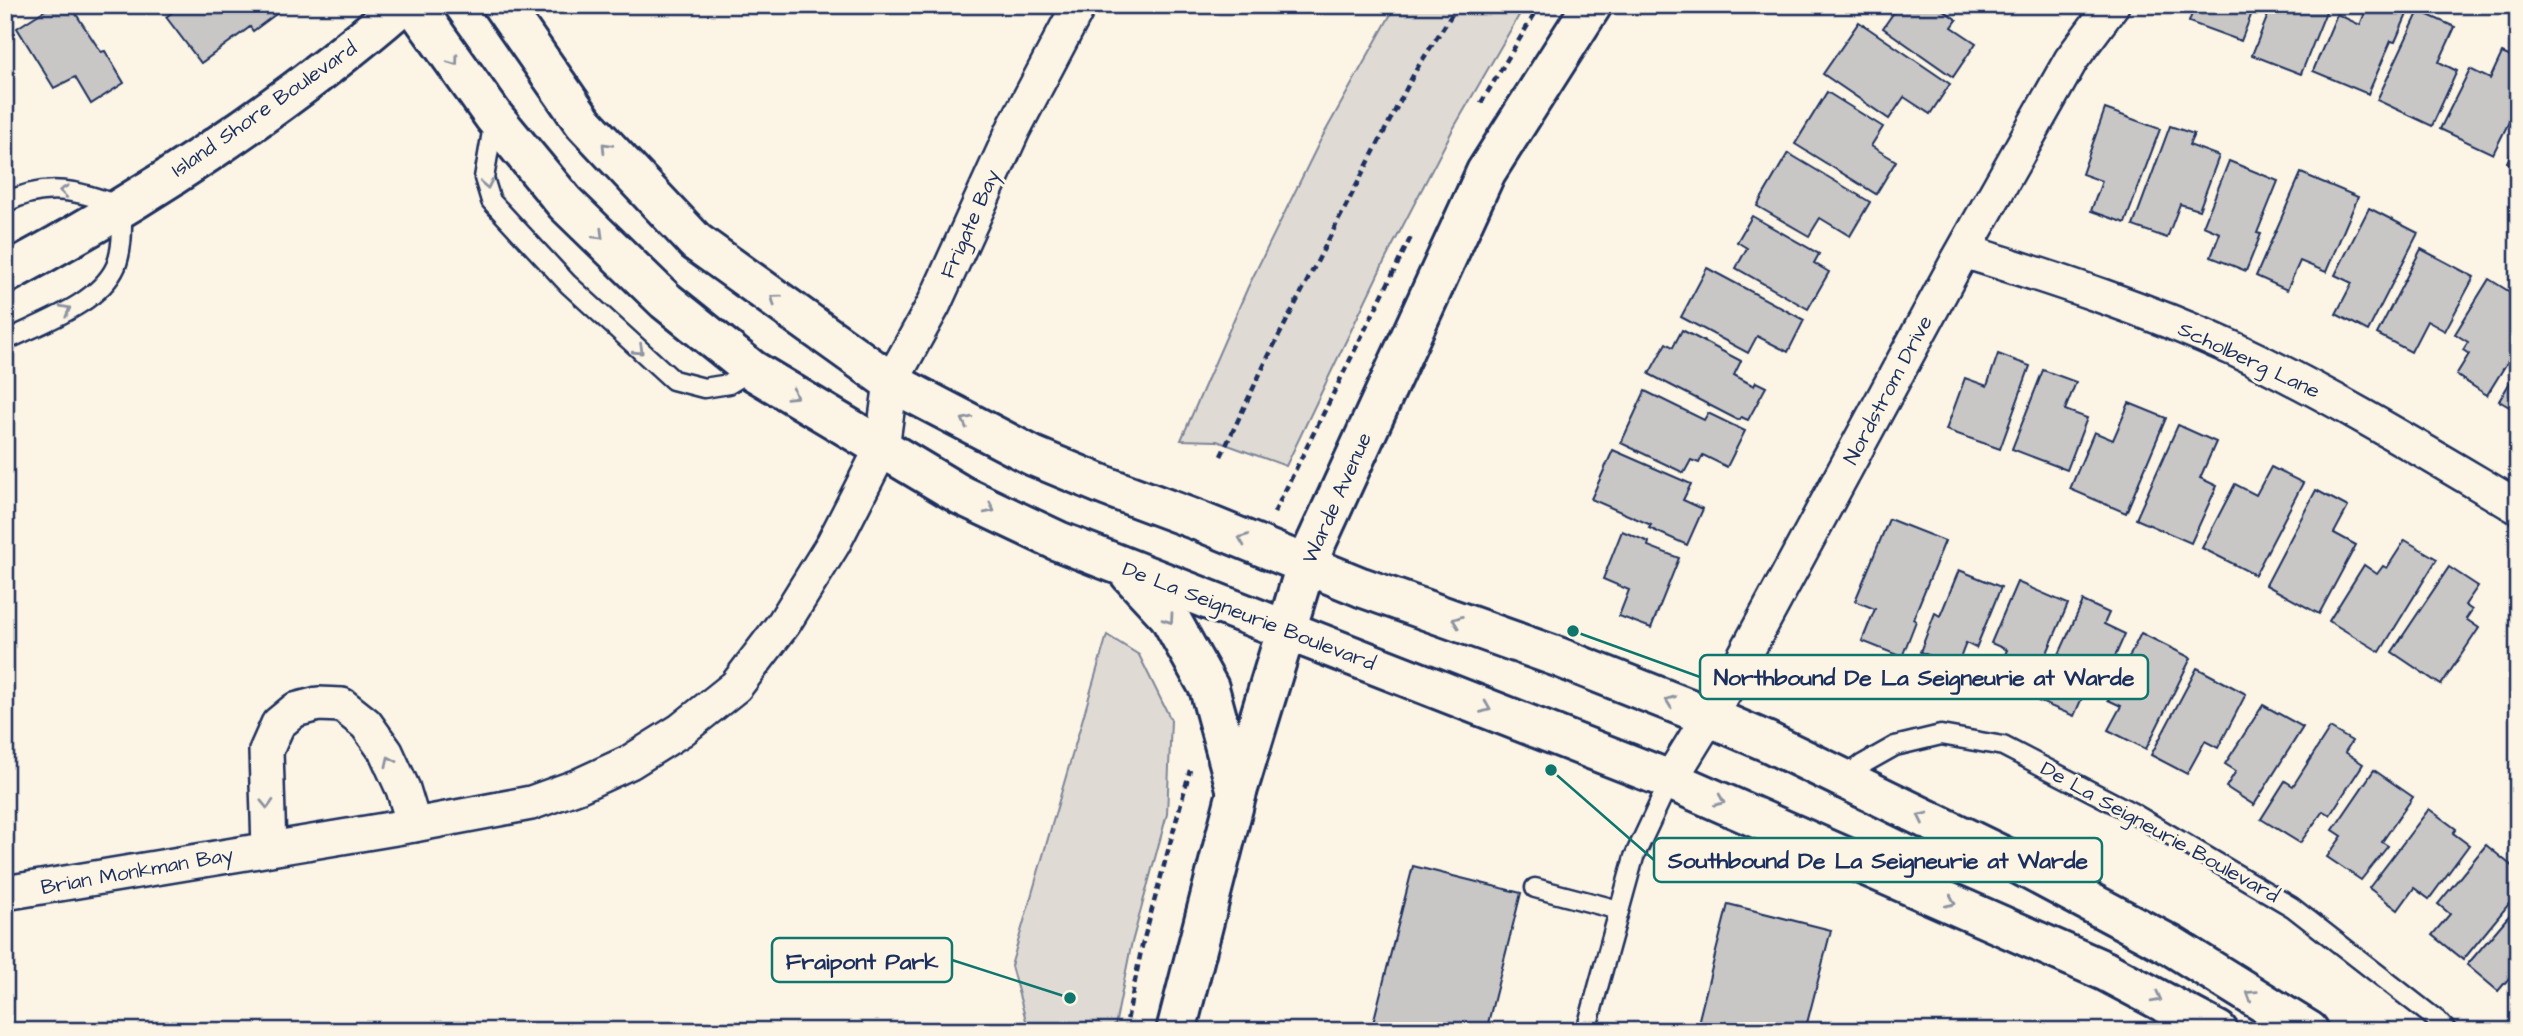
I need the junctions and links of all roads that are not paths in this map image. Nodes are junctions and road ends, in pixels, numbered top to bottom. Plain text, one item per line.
1 (402, 5) edge
2 (414, 5) edge
3 (502, 5) edge
4 (1079, 5) edge
5 (1592, 5) edge
6 (2112, 5) edge
7 (494, 117) junction
8 (5, 203) edge
9 (122, 206) junction
10 (1964, 251) junction
11 (5, 274) edge
12 (5, 341) edge
13 (752, 370) junction
14 (891, 382) junction
15 (882, 448) junction
16 (2518, 507) edge
17 (1306, 565) junction
18 (1124, 567) junction
19 (1285, 631) junction
20 (1710, 717) junction
21 (1843, 779) junction
22 (1670, 780) junction
23 (1237, 792) junction
24 (414, 825) junction
25 (269, 848) junction
26 (1535, 888) dead end
27 (5, 893) edge
28 (1619, 910) junction
29 (1176, 1031) edge
30 (1586, 1031) edge
31 (2218, 1031) edge
32 (2309, 1031) edge
33 (2447, 1031) edge

1 - 9 street, Island Shore Boulevard
2 -> 7 street, De La Seigneurie Boulevard
14 -> 3 street
4 - 14 street, Frigate Bay
5 - 17 street, Warde Avenue
6 - 10 street, Nordstrom Drive
7 -> 13 street, De La Seigneurie Boulevard
7 -> 13 lane
9 -> 8 lane
9 - 11 street, Island Shore Boulevard
12 -> 9 lane
10 - 16 street, Scholberg Lane
10 - 20 street, Nordstrom Drive
13 -> 15 street, De La Seigneurie Boulevard
14 - 15 street, Frigate Bay
17 -> 14 street
15 -> 18 street, De La Seigneurie Boulevard
15 - 24 street, Brian Monkman Bay
17 - 19 street, Warde Avenue
20 -> 17 street
18 - 19 street, De La Seigneurie Boulevard
18 -> 23 street
19 -> 22 street, De La Seigneurie Boulevard
19 - 23 street, Warde Avenue
20 - 21 street
20 - 22 street, Nordstrom Drive
32 -> 21 street
21 - 33 lane, De La Seigneurie Boulevard
22 - 28 lane
22 -> 31 street, De La Seigneurie Boulevard
23 - 29 street, Warde Avenue
24 - 25 street, Brian Monkman Bay
24 -> 25 street
25 - 27 street, Brian Monkman Bay
26 - 28 lane
28 - 30 lane

